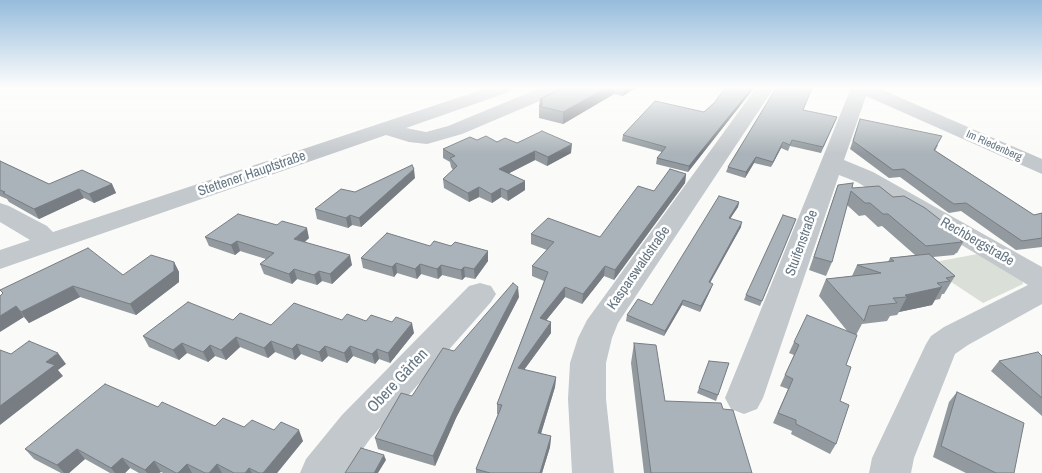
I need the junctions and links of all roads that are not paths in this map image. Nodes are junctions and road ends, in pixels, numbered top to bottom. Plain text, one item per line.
1 (438, 110) edge
2 (502, 110) edge
3 (750, 110) edge
4 (852, 110) edge
5 (914, 110) edge
6 (385, 128) junction
7 (832, 163) junction
8 (1042, 167) edge
9 (0, 211) edge
10 (48, 244) junction
11 (0, 260) edge
12 (1042, 280) edge
13 (1042, 291) edge
14 (480, 294) dead end
15 (744, 398) dead end
16 (321, 473) edge
17 (593, 473) edge
18 (890, 473) edge

1 - 6 street, Stettener Hauptstraße
2 - 6 street
3 - 17 street, Kasparswaldstraße
4 - 7 street, Stuifenstraße
5 - 8 street, Im Riedenberg
6 - 10 street, Stettener Hauptstraße
7 - 12 street, Rechbergstraße
7 - 15 street, Stuifenstraße
9 - 10 street
10 - 11 street, Stettener Hauptstraße
13 - 18 street
14 - 16 street, Obere Gärten

